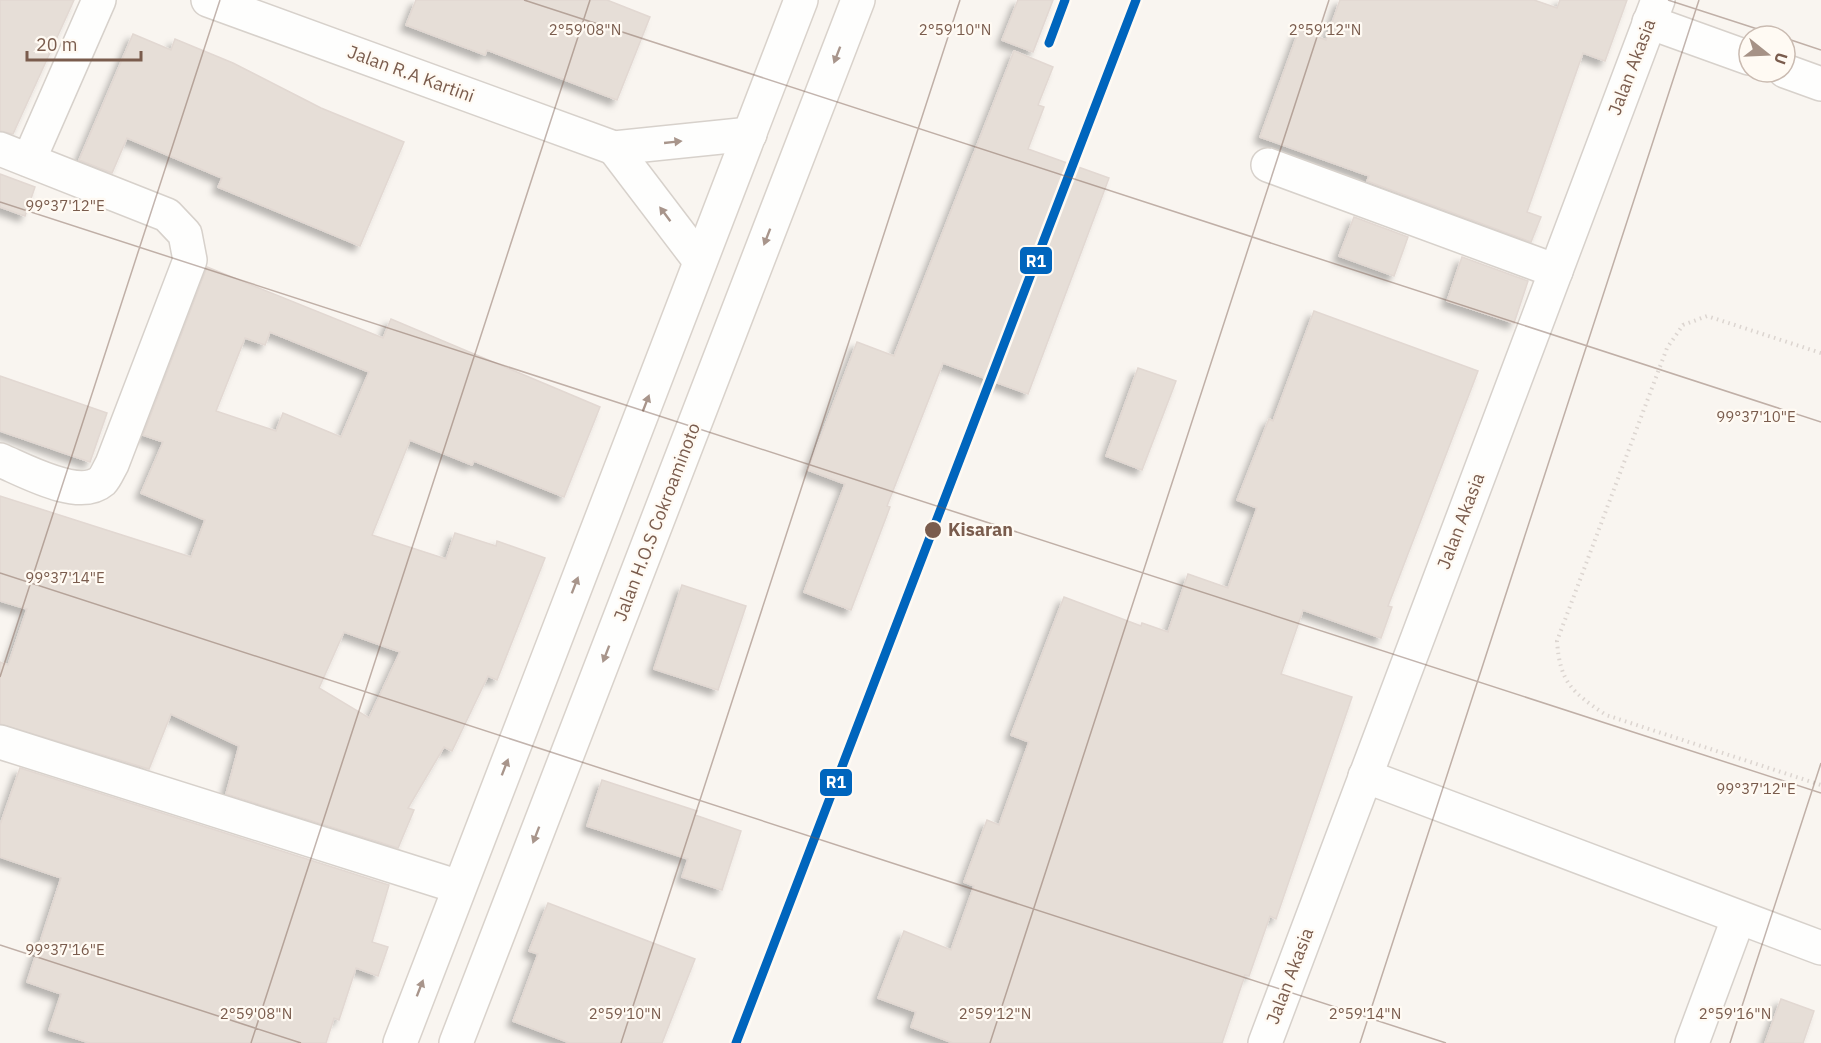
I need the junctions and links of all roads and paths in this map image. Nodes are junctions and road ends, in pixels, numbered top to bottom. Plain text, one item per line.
1 (99, 0) edge
2 (208, 0) edge
3 (801, 0) edge
4 (858, 0) edge
5 (1654, 6) edge
6 (1737, 51) edge
7 (1797, 75) edge
8 (1821, 84) edge
9 (750, 134) junction
10 (614, 148) junction
11 (14, 154) edge
12 (1268, 165) dead end
13 (700, 261) junction
14 (1556, 271) junction
15 (1821, 352) edge
16 (0, 460) edge
17 (0, 742) edge
18 (1365, 776) junction
19 (1821, 785) edge
20 (459, 887) junction
21 (1738, 919) junction
22 (1821, 948) edge
23 (400, 1043) edge
24 (456, 1043) edge
25 (1265, 1043) edge
26 (1692, 1043) edge

1 - 11 street
2 - 10 street, Jalan R.A Kartini
3 - 9 street
4 -> 24 street, Jalan H.O.S Cokroaminoto
5 - 6 street
5 - 14 street, Jalan Akasia
7 - 8 street
10 -> 9 street
9 - 13 street
13 -> 10 street
11 - 16 street
12 - 14 street
20 -> 13 street
14 - 18 street, Jalan Akasia
15 - 19 path
17 - 20 street
18 - 21 street
18 - 25 street, Jalan Akasia
23 -> 20 street
21 - 22 street
21 - 26 street

